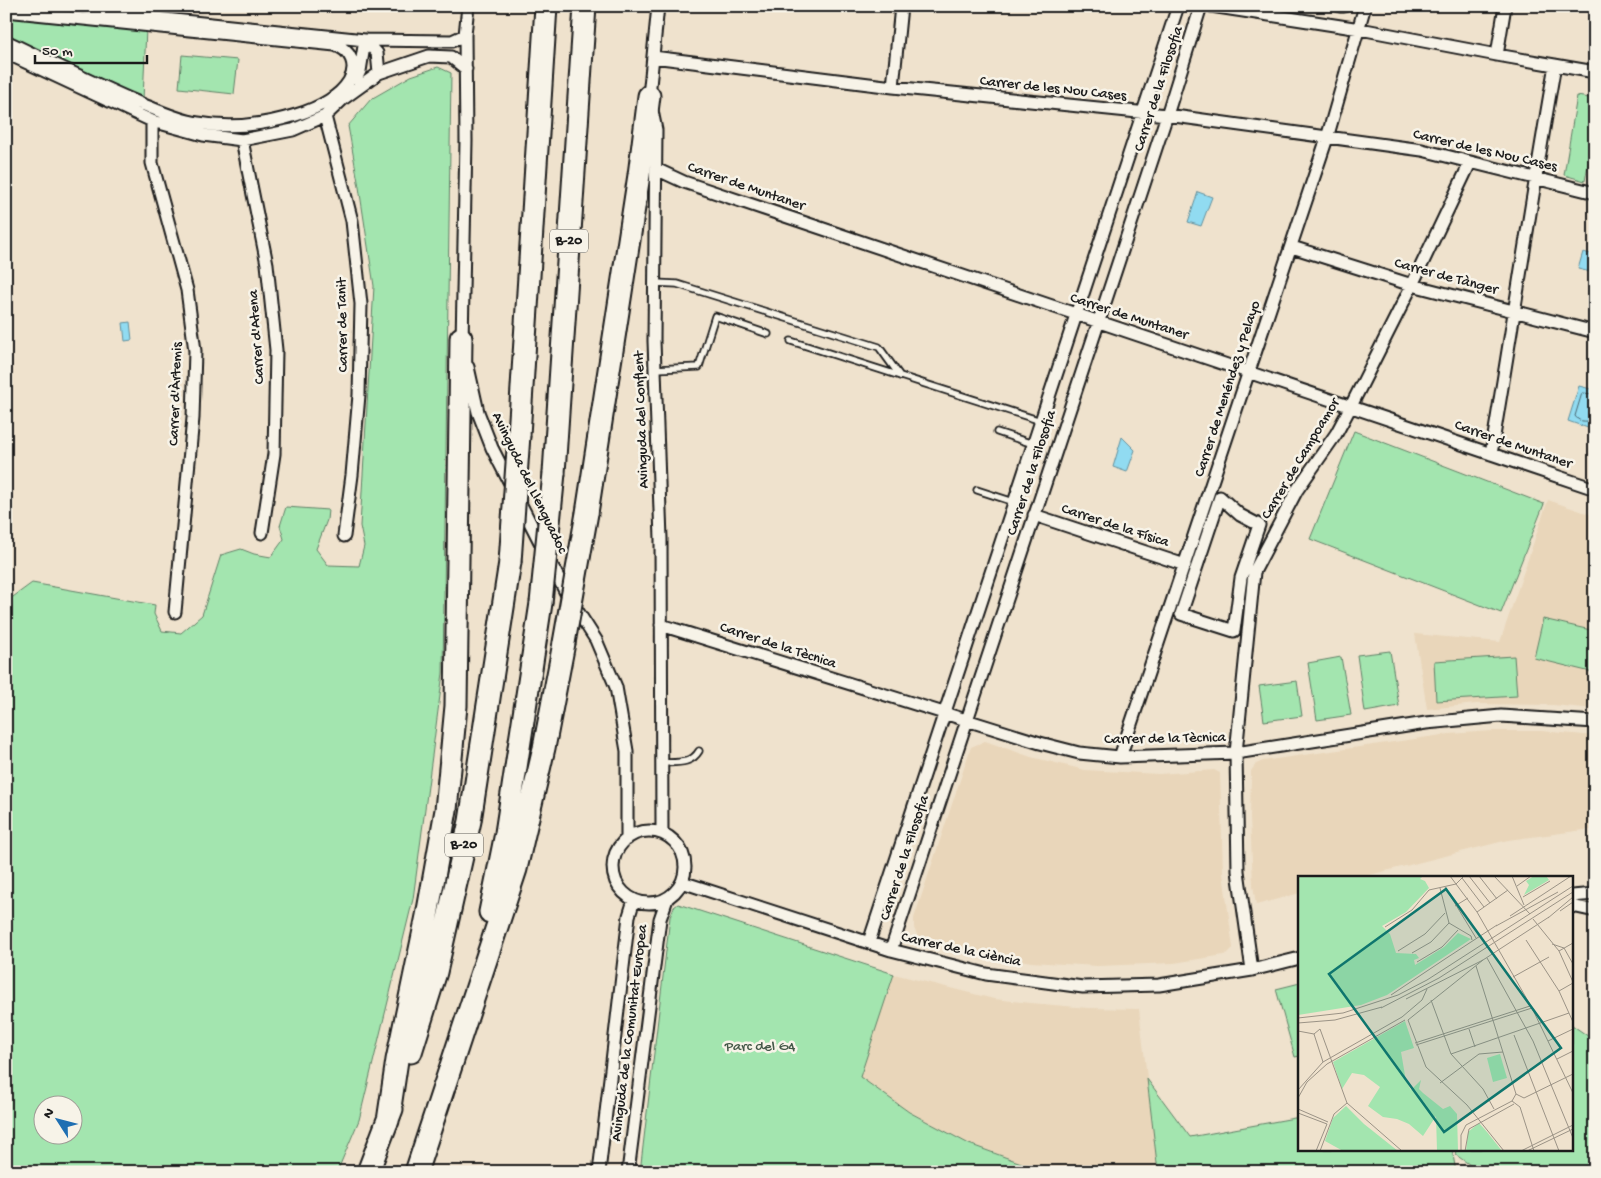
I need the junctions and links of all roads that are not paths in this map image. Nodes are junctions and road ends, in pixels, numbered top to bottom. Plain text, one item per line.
1 (73, 6) edge
2 (468, 6) edge
3 (658, 6) edge
4 (901, 6) edge
5 (1178, 6) edge
6 (1201, 6) edge
7 (1211, 6) edge
8 (1340, 6) edge
9 (1344, 6) edge
10 (1365, 6) edge
11 (1505, 6) edge
12 (546, 7) edge
13 (585, 7) edge
14 (6, 11) edge
15 (156, 12) edge
16 (1360, 29) junction
17 (465, 35) junction
18 (365, 40) junction
19 (6, 41) edge
20 (6, 53) edge
21 (1497, 55) junction
22 (653, 57) junction
23 (1555, 65) junction
24 (466, 69) junction
25 (1595, 72) edge
26 (379, 73) junction
27 (893, 87) junction
28 (649, 96) junction
29 (343, 99) junction
30 (1142, 113) junction
31 (1167, 115) junction
32 (325, 116) junction
33 (152, 121) junction
34 (1328, 138) junction
35 (242, 140) junction
36 (1470, 163) junction
37 (656, 169) junction
38 (1535, 178) junction
39 (1595, 193) edge
40 (1292, 246) junction
41 (655, 283) junction
42 (1412, 285) junction
43 (1515, 311) junction
44 (1076, 315) junction
45 (1098, 322) junction
46 (1595, 332) edge
47 (768, 334) dead end
48 (461, 338) junction
49 (791, 341) dead end
50 (655, 368) junction
51 (1249, 372) junction
52 (900, 376) junction
53 (1350, 406) junction
54 (1041, 421) junction
55 (997, 432) dead end
56 (1033, 444) junction
57 (1491, 454) junction
58 (1595, 489) edge
59 (977, 490) dead end
60 (1014, 502) junction
61 (1034, 515) junction
62 (262, 533) dead end
63 (344, 536) dead end
64 (1185, 565) junction
65 (175, 612) dead end
66 (661, 624) junction
67 (1234, 631) joint
68 (944, 714) junction
69 (966, 720) junction
70 (1595, 722) edge
71 (699, 751) dead end
72 (1236, 753) junction
73 (1120, 757) junction
74 (660, 763) junction
75 (662, 833) junction
76 (627, 839) junction
77 (682, 882) junction
78 (1595, 894) edge
79 (1574, 896) edge
80 (667, 899) junction
81 (634, 900) junction
82 (1574, 906) edge
83 (1595, 911) edge
84 (869, 942) junction
85 (891, 950) junction
86 (1298, 958) edge
87 (1252, 970) junction
88 (472, 1001) junction
89 (388, 1121) junction
90 (368, 1172) edge
91 (416, 1172) edge
92 (599, 1172) edge
93 (628, 1172) edge

1 - 15 street
2 - 17 street, Avinguda del Llenguadoc
3 - 22 street, Avinguda del Conflent
4 - 27 street
5 - 30 street, Carrer de la Filosofia
6 - 31 street, Carrer de la Filosofia
7 - 16 street
8 - 9 street
10 - 16 street, Carrer de Menéndez y Pelayo
11 - 21 street
12 - 89 highway, B-20, bridge
13 - 88 highway, B-20, bridge
14 - 19 street
15 - 18 street
16 - 21 street
16 - 34 street, Carrer de Menéndez y Pelayo
17 - 18 street
17 - 24 street, Avinguda del Llenguadoc
18 - 26 street
18 - 29 street
20 - 33 street
21 - 23 street
22 - 27 street, Carrer de les Nou Cases
22 - 28 street, Avinguda del Conflent
23 - 25 street
23 - 38 street
24 - 26 street
24 - 48 street, Avinguda del Llenguadoc
26 - 29 street
27 - 30 street, Carrer de les Nou Cases
28 - 37 street, Avinguda del Conflent
28 - 88 highway, bridge
29 - 32 street
30 - 31 street, Carrer de les Nou Cases
30 - 44 street, Carrer de la Filosofia
31 - 34 street, Carrer de les Nou Cases
31 - 45 street, Carrer de la Filosofia
32 - 35 street
32 - 63 street, Carrer de Tanit
33 - 35 street
33 - 65 street, Carrer d'Àrtemis
34 - 36 street, Carrer de les Nou Cases
34 - 40 street, Carrer de Menéndez y Pelayo
35 - 62 street, Carrer d'Atena
36 - 38 street, Carrer de les Nou Cases
36 - 42 street, Carrer de Campoamor
37 - 41 street, Avinguda del Conflent
37 - 44 street, Carrer de Muntaner
38 - 39 street, Carrer de les Nou Cases
38 - 43 street
40 - 42 street, Carrer de Tànger
40 - 51 street, Carrer de Menéndez y Pelayo
41 - 50 street, Avinguda del Conflent
41 - 52 lane
42 - 43 street, Carrer de Tànger
42 - 53 street, Carrer de Campoamor
43 - 46 street, Carrer de Tànger
43 - 57 street
44 - 45 street, Carrer de Muntaner
44 - 54 street, Carrer de la Filosofia
45 - 51 street, Carrer de Muntaner
45 - 61 street, Carrer de la Filosofia
47 - 50 lane
48 - 76 street, Avinguda del Llenguadoc
48 - 89 highway
49 - 52 lane
50 - 66 street, Avinguda del Conflent
51 - 53 street, Carrer de Muntaner
51 - 64 street, Carrer de Menéndez y Pelayo
52 - 54 lane
53 - 57 street, Carrer de Muntaner
53 - 72 street, Carrer de Campoamor
54 - 56 street, Carrer de la Filosofia
55 - 56 lane
56 - 60 street, Carrer de la Filosofia
57 - 58 street, Carrer de Muntaner
59 - 60 lane
60 - 68 street, Carrer de la Filosofia
61 - 64 street, Carrer de la Física
61 - 69 street, Carrer de la Filosofia
64 - 73 street, Carrer de Menéndez y Pelayo
66 - 68 street, Carrer de la Tècnica
66 - 74 street, Avinguda del Conflent
67 - 67 street
68 - 69 street, Carrer de la Tècnica
68 - 84 street, Carrer de la Filosofia
69 - 73 street, Carrer de la Tècnica
69 - 85 street, Carrer de la Filosofia
70 - 72 street, Carrer de la Tècnica
71 - 74 lane
72 - 73 street, Carrer de la Tècnica
72 - 87 street, Carrer de Campoamor
74 - 75 street, Avinguda del Conflent
75 - 76 street
75 - 77 street
76 - 81 street
77 - 80 street
77 - 84 street, Carrer de la Ciència
78 - 79 street
80 - 81 street
80 - 93 street, Avinguda de la Comunitat Europea
81 - 92 street, Avinguda de la Comunitat Europea
82 - 83 street
84 - 85 street, Carrer de la Ciència
85 - 87 street, Carrer de la Ciència
86 - 87 street, Carrer de la Ciència
88 - 91 highway, B-20
89 - 90 highway, B-20

